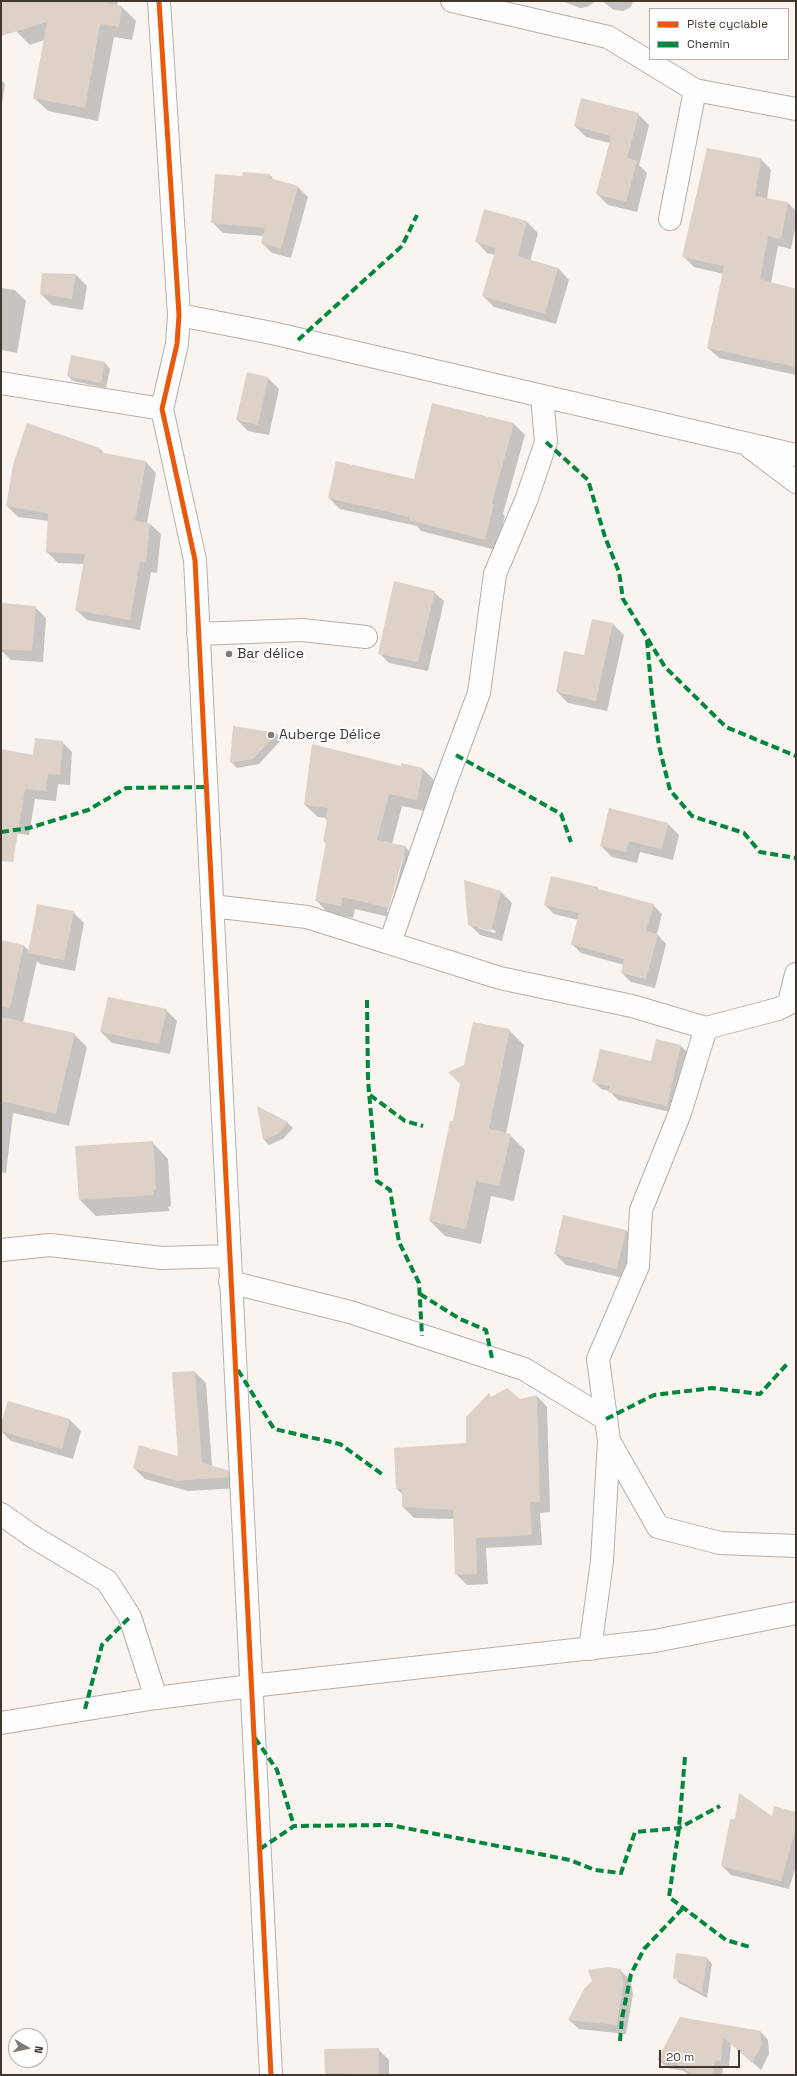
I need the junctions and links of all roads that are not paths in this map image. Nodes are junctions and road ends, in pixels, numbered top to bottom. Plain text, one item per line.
1 (159, 1) edge
2 (452, 1) edge
3 (695, 90) junction
4 (796, 108) edge
5 (670, 219) dead end
6 (179, 315) junction
7 (1, 383) edge
8 (542, 396) junction
9 (162, 409) junction
10 (744, 443) junction
11 (796, 455) edge
12 (796, 482) edge
13 (198, 634) junction
14 (366, 637) dead end
15 (212, 906) junction
16 (390, 943) junction
17 (796, 974) edge
18 (793, 1002) edge
19 (706, 1028) junction
20 (1, 1239) edge
21 (11, 1249) edge
22 (229, 1256) junction
23 (230, 1282) junction
24 (606, 1419) junction
25 (609, 1441) junction
26 (1, 1514) edge
27 (796, 1546) edge
28 (796, 1613) edge
29 (590, 1648) junction
30 (251, 1686) junction
31 (156, 1698) junction
32 (10, 1721) edge
33 (272, 2075) edge

1 - 6 street
2 - 3 street
3 - 4 street
3 - 5 street
6 - 8 street
6 - 9 street
7 - 9 street
8 - 10 street
8 - 16 street
9 - 13 street
10 - 11 street
10 - 12 street
13 - 14 street
13 - 15 street
15 - 16 street
15 - 22 street
16 - 19 street
17 - 18 street
18 - 19 street
19 - 24 street
20 - 21 street
21 - 22 street
22 - 23 street
23 - 24 street
23 - 30 street
24 - 25 street
25 - 27 street
25 - 29 street
26 - 31 street
28 - 29 street
29 - 30 street
30 - 31 street
30 - 33 street
31 - 32 street

